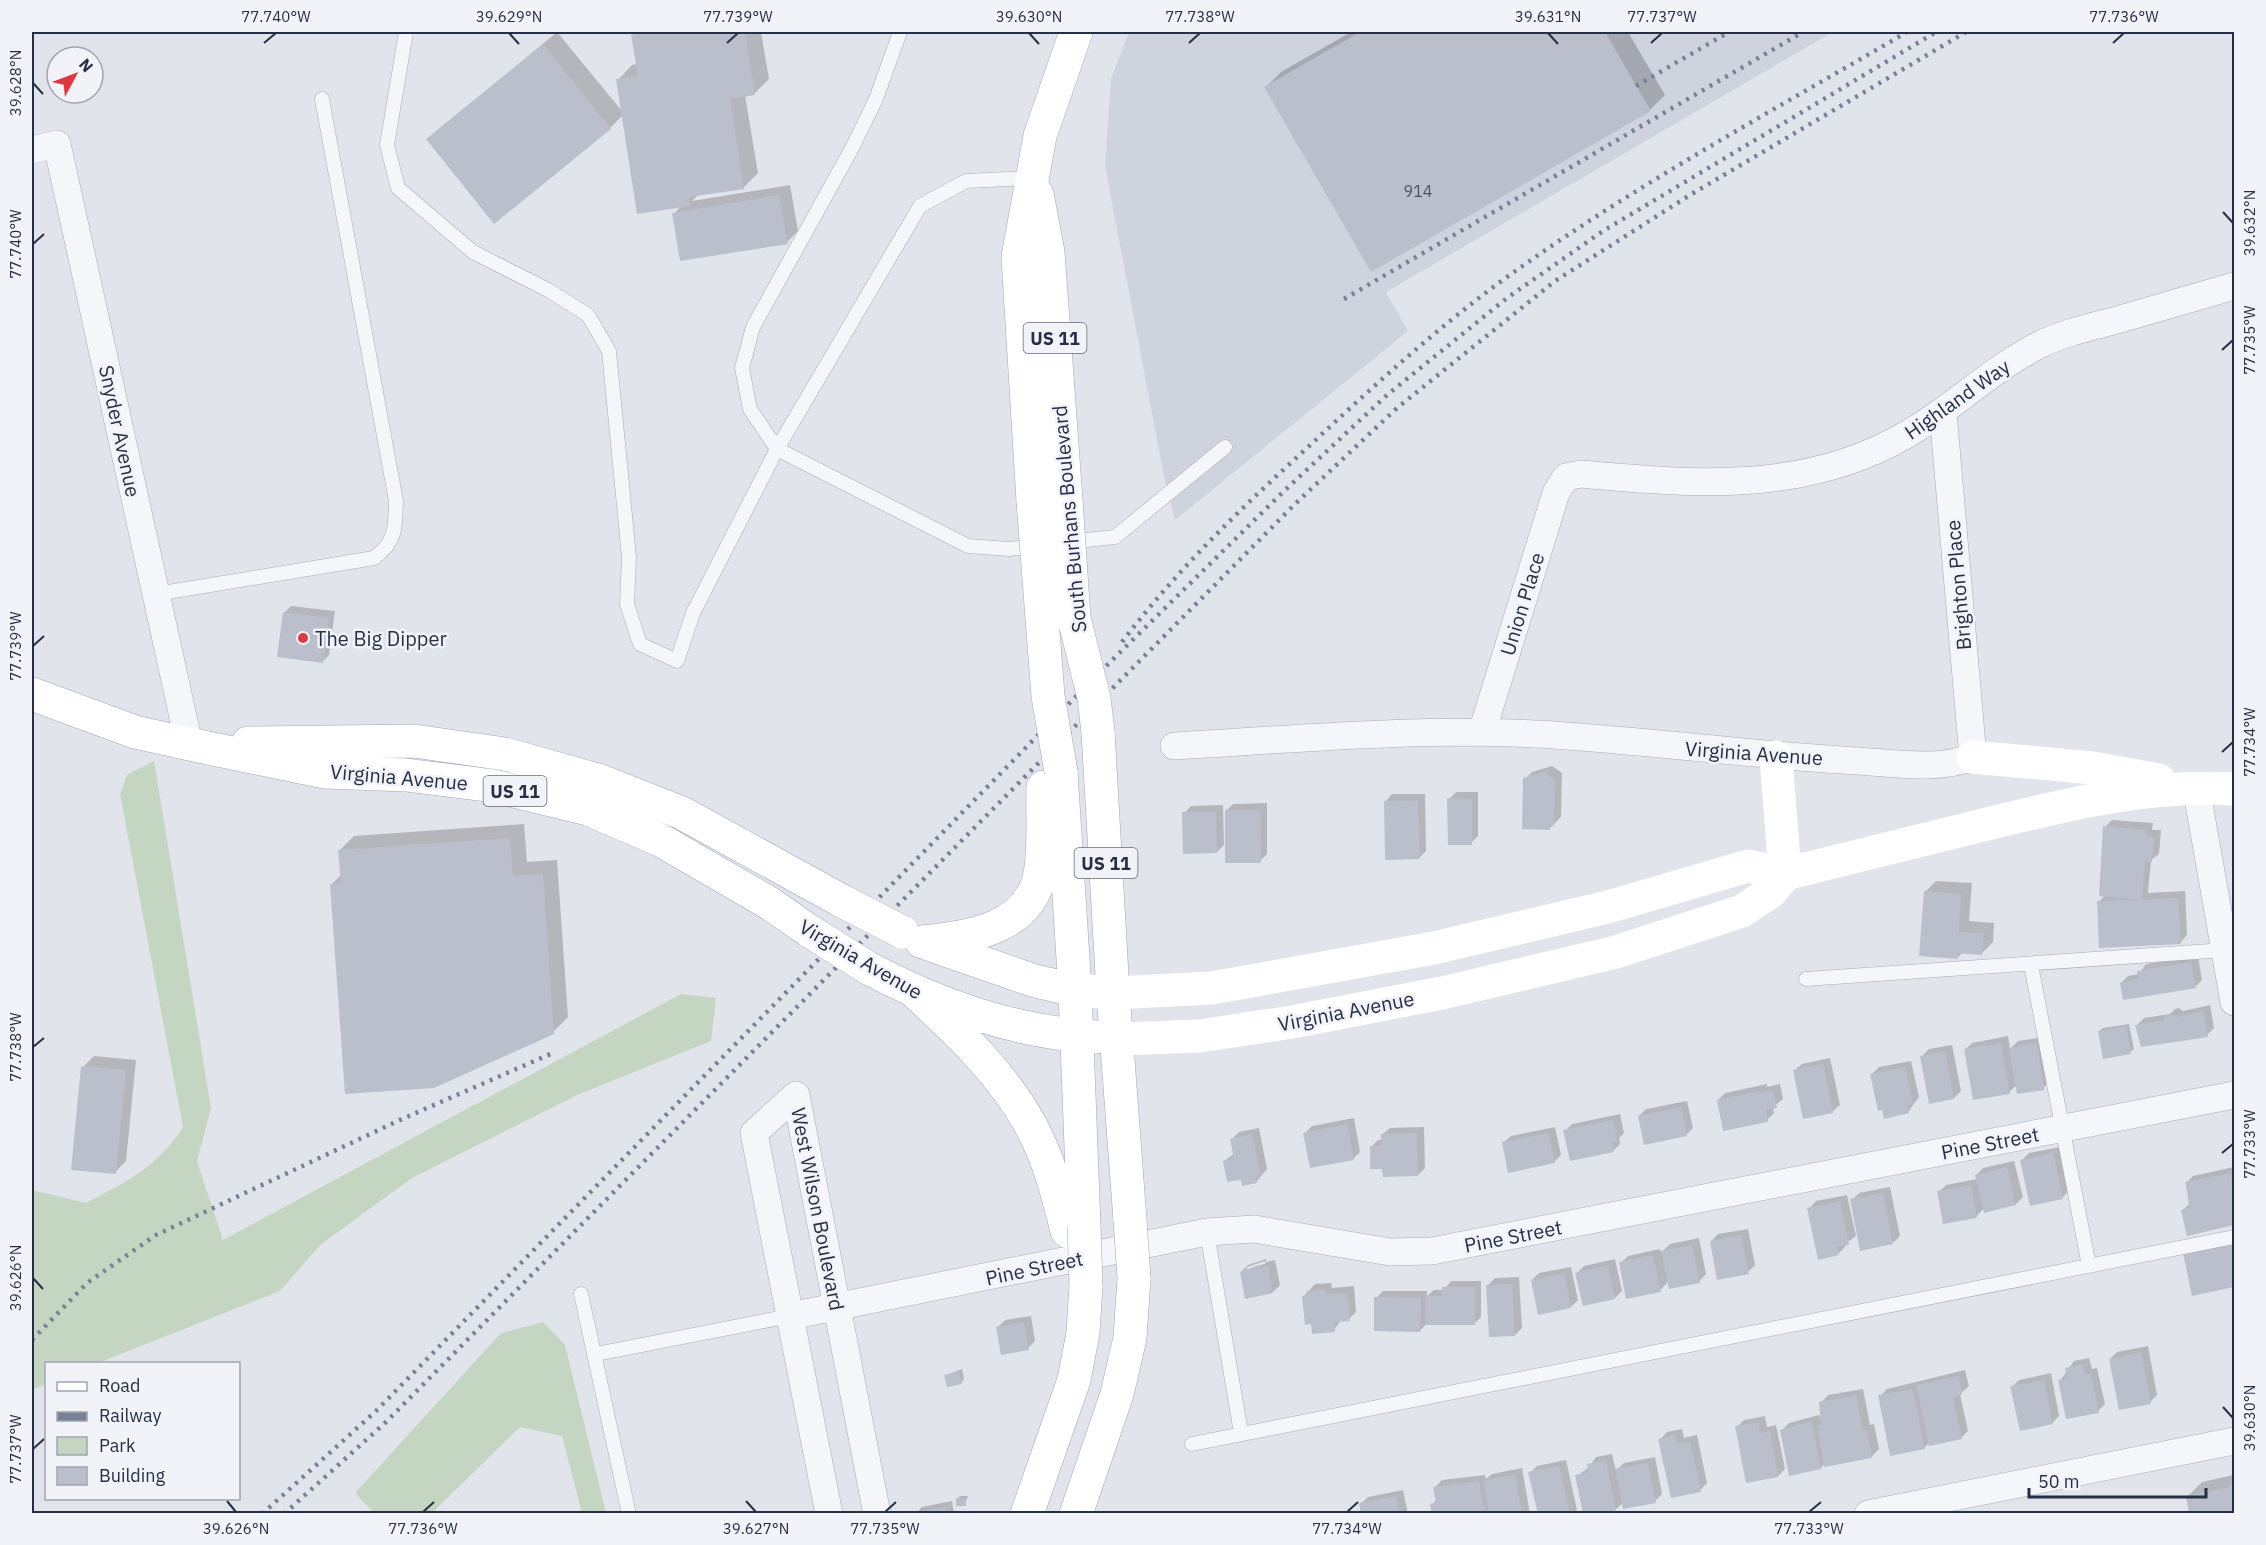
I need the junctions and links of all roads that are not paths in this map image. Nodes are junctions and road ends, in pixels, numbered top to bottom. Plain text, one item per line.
1 (406, 32) edge
2 (900, 32) edge
3 (1076, 32) edge
4 (322, 99) dead end
5 (32, 150) edge
6 (1034, 178) junction
7 (2235, 286) edge
8 (1943, 413) junction
9 (1225, 447) dead end
10 (777, 449) junction
11 (1566, 477) joint
12 (156, 594) junction
13 (32, 694) edge
14 (1482, 732) junction
15 (189, 744) junction
16 (1174, 746) dead end
17 (1776, 757) junction
18 (1973, 757) junction
19 (1052, 779) junction
20 (2196, 787) junction
21 (2235, 789) edge
22 (1785, 874) junction
23 (912, 937) junction
24 (2225, 950) junction
25 (2031, 965) junction
26 (1806, 980) dead end
27 (1076, 990) junction
28 (916, 993) junction
29 (1113, 993) junction
30 (2235, 1002) edge
31 (1075, 1036) junction
32 (1119, 1039) junction
33 (2235, 1095) edge
34 (2063, 1129) junction
35 (1076, 1228) junction
36 (1207, 1232) junction
37 (2235, 1237) edge
38 (2089, 1266) junction
39 (581, 1294) dead end
40 (837, 1308) junction
41 (790, 1316) junction
42 (596, 1354) junction
43 (1241, 1434) junction
44 (2235, 1441) edge
45 (1192, 1444) dead end
46 (629, 1514) edge
47 (829, 1514) edge
48 (877, 1514) edge
49 (1027, 1514) edge
50 (1076, 1514) edge
51 (1868, 1514) edge

1 - 10 lane
2 - 10 lane
3 - 6 main road, South Burhans Boulevard / US 11
4 - 12 lane
5 - 12 street, Snyder Avenue
6 - 10 lane
6 - 19 main road, South Burhans Boulevard / US 11, bridge
6 - 29 main road, South Burhans Boulevard / US 11, bridge
7 - 8 street, Highland Way
8 - 11 street, Highland Way
8 - 18 street, Brighton Place
9 - 10 lane
11 - 14 street, Union Place
12 - 15 street, Snyder Avenue
13 - 15 main road, Virginia Avenue / US 11
14 - 16 street, Virginia Avenue
14 - 17 street, Virginia Avenue
15 - 23 main road, Virginia Avenue / US 11, bridge
15 - 28 main road, Virginia Avenue / US 11, bridge
17 - 18 street, Virginia Avenue
17 - 22 main road
18 - 20 main road
19 - 23 main road
19 - 27 main road, South Burhans Boulevard
20 - 21 main road, Virginia Avenue
20 - 22 main road, Virginia Avenue
20 - 24 street
22 - 29 main road, Virginia Avenue
22 - 32 main road, Virginia Avenue
23 - 27 main road, Virginia Avenue
24 - 25 lane
24 - 30 street
25 - 26 lane
25 - 34 lane
27 - 29 main road, Virginia Avenue
27 - 31 main road
28 - 31 main road, Virginia Avenue / US 11
28 - 35 main road
29 - 32 main road, South Burhans Boulevard / US 11
31 - 32 main road, Virginia Avenue / US 11
31 - 35 main road
32 - 50 main road, bridge
33 - 34 street, Pine Street
34 - 36 street, Pine Street
34 - 38 lane
35 - 49 main road
36 - 40 street, Pine Street
36 - 43 lane
37 - 38 lane
38 - 43 lane
39 - 42 lane
40 - 41 street, Pine Street
40 - 41 street, West Wilson Boulevard
40 - 48 street, West Wilson Boulevard
41 - 42 lane
41 - 47 street, West Wilson Boulevard
42 - 46 lane
43 - 45 lane
44 - 51 street

